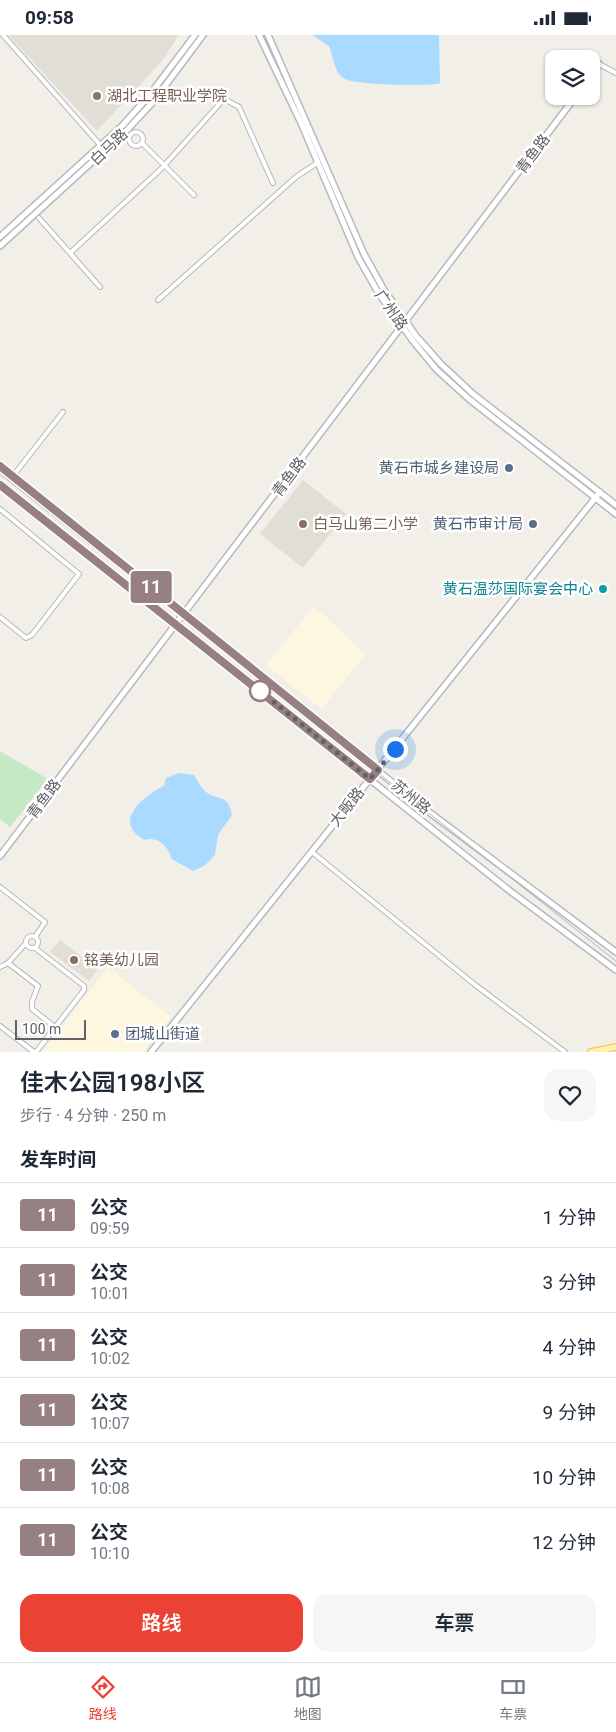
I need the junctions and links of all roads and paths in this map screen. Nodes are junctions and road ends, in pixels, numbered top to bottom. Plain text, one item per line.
1 (3, 35) edge
2 (195, 35) edge
3 (203, 35) edge
4 (259, 35) edge
5 (268, 35) edge
6 (600, 65) edge
7 (616, 73) edge
8 (569, 105) edge
9 (142, 143) junction
10 (101, 146) junction
11 (106, 151) junction
12 (317, 163) junction
13 (164, 165) junction
14 (274, 183) dead end
15 (194, 195) dead end
16 (39, 218) dead end
17 (0, 237) edge
18 (0, 246) edge
19 (70, 253) junction
20 (100, 287) dead end
21 (158, 300) dead end
22 (406, 322) junction
23 (402, 327) junction
24 (63, 413) dead end
25 (0, 466) edge
26 (13, 476) junction
27 (1, 487) edge
28 (600, 492) junction
29 (596, 498) junction
30 (616, 505) edge
31 (0, 509) edge
32 (616, 514) edge
33 (185, 614) junction
34 (0, 617) edge
35 (177, 625) junction
36 (378, 770) junction
37 (370, 779) junction
38 (312, 852) junction
39 (0, 856) edge
40 (0, 887) edge
41 (35, 937) junction
42 (26, 943) junction
43 (34, 948) junction
44 (616, 952) edge
45 (8, 963) junction
46 (0, 967) edge
47 (616, 971) edge
48 (0, 1027) edge
49 (55, 1027) junction
50 (616, 1047) edge
51 (35, 1052) edge
52 (150, 1052) edge
53 (565, 1052) edge
54 (591, 1052) edge

1 - 10 street
2 - 10 main road, 白马路
3 - 11 main road, 白马路
4 - 12 main road, 广州路
5 - 22 main road, 广州路
6 - 7 street
8 - 22 main road, 青鱼路
9 - 9 street
9 - 13 street
10 - 11 street
10 - 17 main road, 白马路
11 - 18 main road, 白马路
12 - 21 street
12 - 23 main road, 广州路
13 - 14 street
13 - 15 street
13 - 19 street
16 - 19 street
19 - 20 street
22 - 23 main road, 青鱼路
22 - 28 main road, 广州路
23 - 29 main road, 广州路
23 - 33 main road, 青鱼路
24 - 26 street
25 - 26 main road, 苏州路
26 - 33 main road, 苏州路
27 - 35 main road, 苏州路
28 - 29 main road, 大畈路
28 - 30 main road, 广州路
29 - 32 main road, 广州路
29 - 36 main road, 大畈路
31 - 34 street
33 - 35 main road, 青鱼路
33 - 36 main road, 苏州路
35 - 37 main road, 苏州路
35 - 39 main road, 青鱼路
36 - 37 main road, 大畈路
36 - 44 main road, 苏州路
37 - 38 main road, 大畈路
37 - 47 main road, 苏州路
38 - 52 main road, 大畈路
38 - 53 street
40 - 41 street
41 - 42 street
41 - 43 street
42 - 43 street
42 - 45 street
43 - 49 street
45 - 46 street
45 - 49 street
48 - 51 street
49 - 51 street
50 - 54 main road

